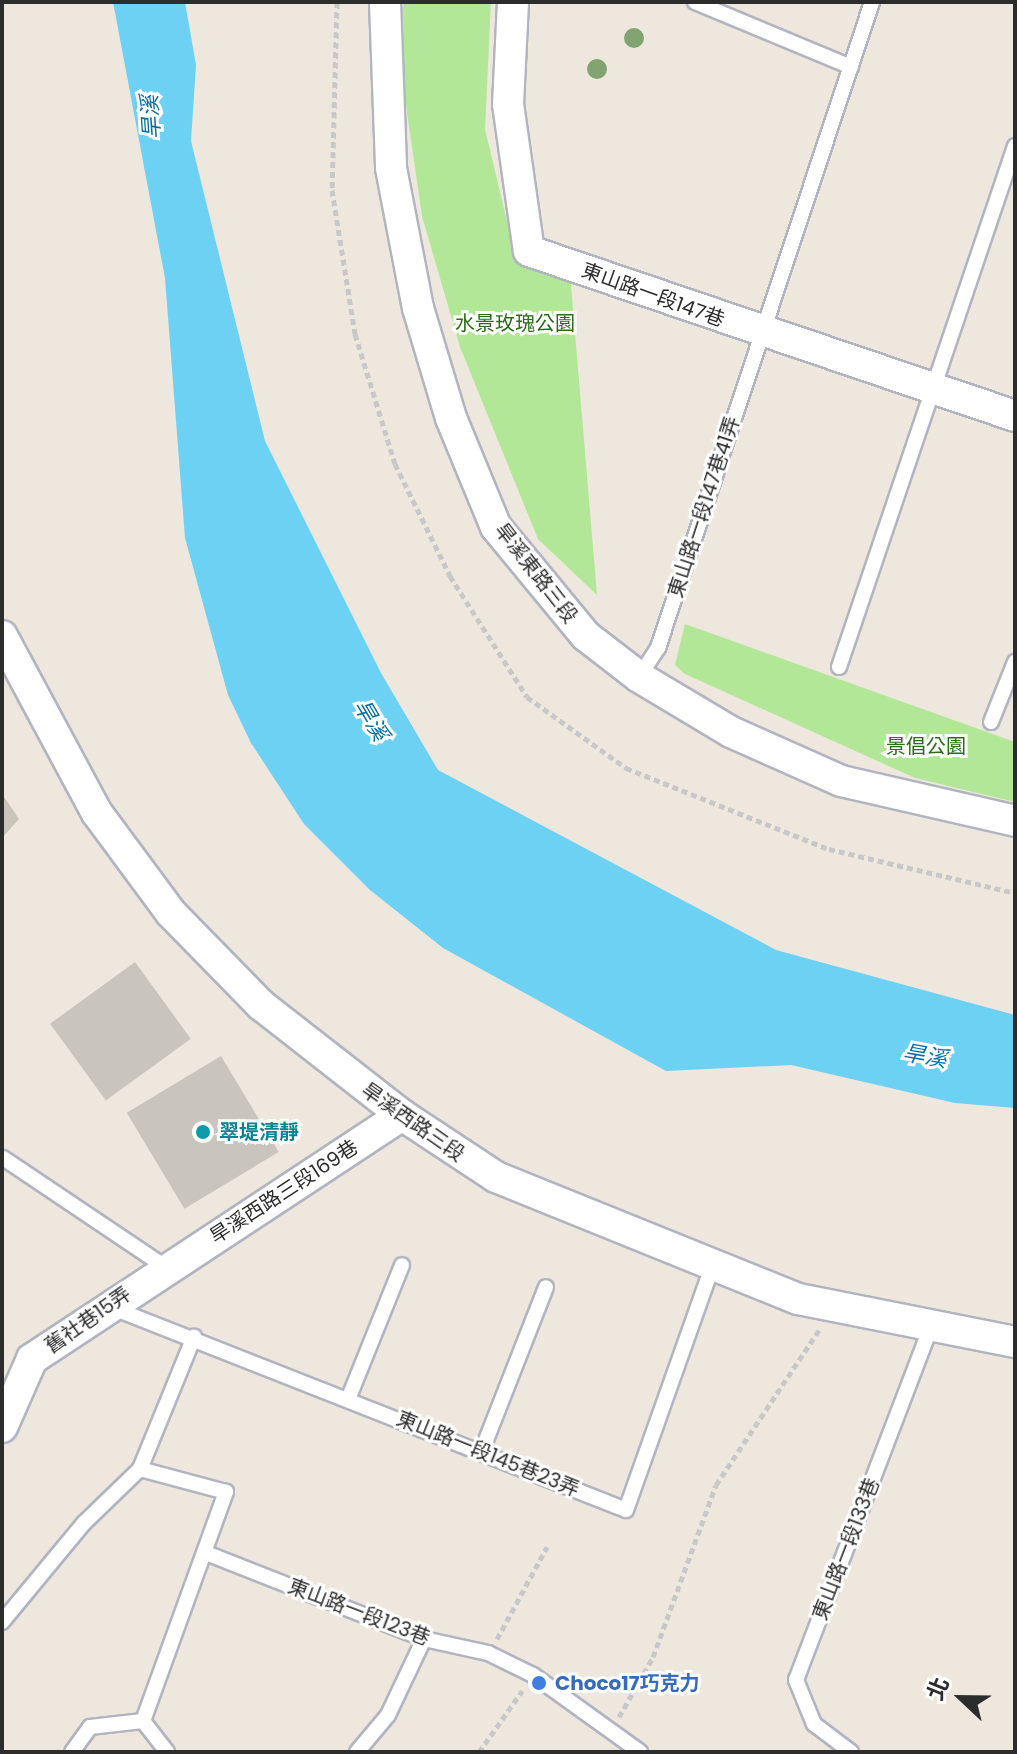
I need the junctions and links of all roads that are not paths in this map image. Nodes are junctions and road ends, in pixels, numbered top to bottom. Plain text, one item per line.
1 (385, 2) edge
2 (513, 2) edge
3 (695, 2) edge
4 (872, 2) edge
5 (851, 67) junction
6 (1015, 146) edge
7 (761, 333) junction
8 (934, 390) junction
9 (1015, 416) edge
10 (2, 636) edge
11 (1015, 662) edge
12 (839, 667) dead end
13 (639, 677) junction
14 (991, 722) dead end
15 (1015, 821) edge
16 (402, 1115) junction
17 (3, 1158) edge
18 (713, 1264) junction
19 (402, 1265) dead end
20 (165, 1267) junction
21 (546, 1287) dead end
22 (107, 1306) junction
23 (930, 1329) junction
24 (194, 1337) junction
25 (1015, 1342) edge
26 (349, 1397) junction
27 (6, 1407) edge
28 (481, 1453) junction
29 (140, 1469) junction
30 (206, 1553) junction
31 (2, 1622) edge
32 (424, 1639) junction
33 (143, 1721) junction
34 (72, 1752) edge
35 (167, 1752) edge
36 (357, 1752) edge
37 (640, 1752) edge
38 (851, 1752) edge

1 - 13 street, 旱溪東路三段
2 - 7 street, 東山路一段147巷
3 - 5 lane
4 - 5 lane, 東山路一段147巷41弄
5 - 7 lane, 東山路一段147巷41弄
6 - 8 lane
7 - 8 street, 東山路一段147巷
7 - 13 lane, 東山路一段147巷41弄
8 - 9 street, 東山路一段147巷
8 - 12 lane
10 - 16 street, 旱溪西路三段
11 - 14 lane
13 - 15 street, 旱溪東路三段
16 - 18 street, 旱溪西路三段
16 - 20 street, 旱溪西路三段169巷
17 - 20 lane
18 - 23 street, 旱溪西路三段
18 - 28 lane, 東山路一段145巷23弄
19 - 26 lane
20 - 22 street, 舊社巷15弄
21 - 28 lane
22 - 24 lane, 東山路一段145巷23弄
22 - 27 street, 舊社巷15弄
23 - 25 street, 旱溪西路三段
23 - 38 lane, 東山路一段133巷
24 - 26 lane, 東山路一段145巷23弄
24 - 29 lane
26 - 28 lane, 東山路一段145巷23弄
29 - 30 lane
29 - 31 lane
30 - 32 lane, 東山路一段123巷
30 - 33 lane
32 - 36 lane
32 - 37 lane, 東山路一段123巷
33 - 34 lane
33 - 35 lane

